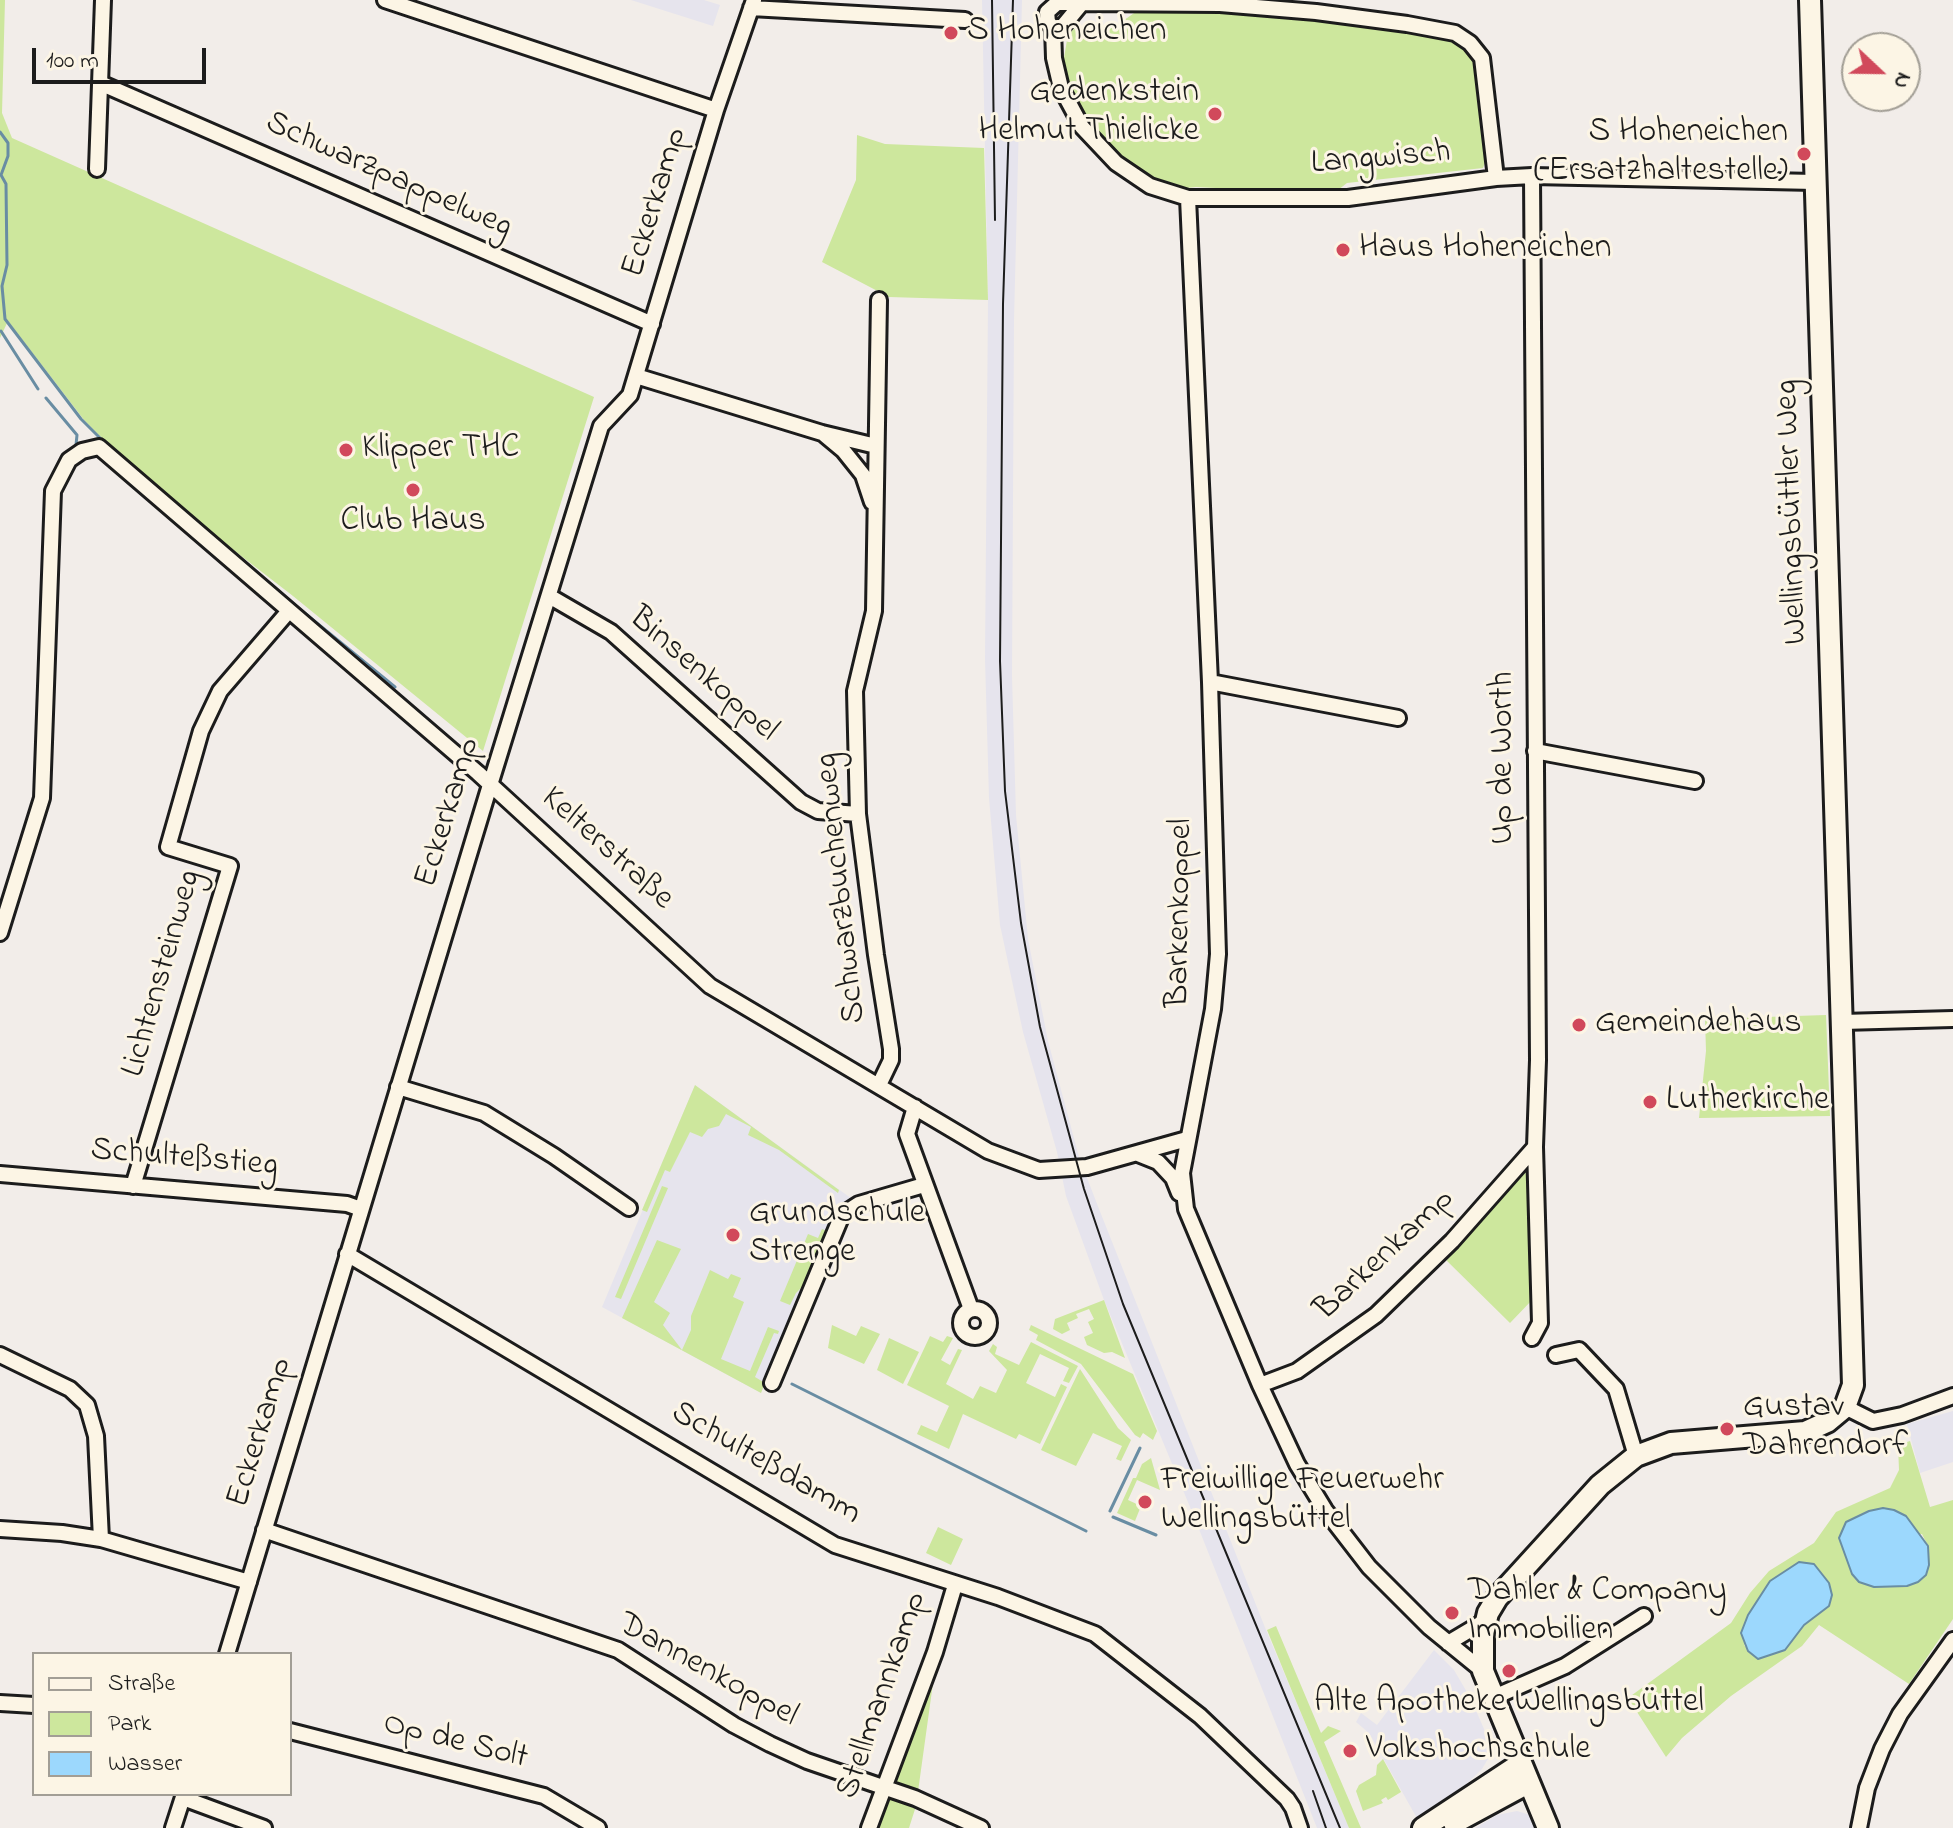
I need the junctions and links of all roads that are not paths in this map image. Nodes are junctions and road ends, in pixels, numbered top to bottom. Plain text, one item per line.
1 (103, 0) edge
2 (385, 0) edge
3 (1810, 0) edge
4 (1220, 2) edge
5 (1082, 3) junction
6 (752, 4) edge
7 (965, 20) dead end
8 (1053, 28) junction
9 (100, 83) junction
10 (716, 110) junction
11 (97, 169) dead end
12 (1532, 176) junction
13 (1496, 178) junction
14 (1815, 182) junction
15 (1188, 198) junction
16 (879, 300) dead end
17 (652, 324) junction
18 (636, 376) junction
19 (822, 433) junction
20 (876, 446) junction
21 (876, 512) junction
22 (549, 596) junction
23 (288, 612) junction
24 (1210, 682) junction
25 (1398, 718) dead end
26 (1535, 751) junction
27 (1695, 781) dead end
28 (490, 785) junction
29 (858, 814) junction
30 (0, 933) edge
31 (1953, 1019) edge
32 (1842, 1022) junction
33 (879, 1085) junction
34 (398, 1087) junction
35 (915, 1107) junction
36 (1187, 1139) junction
37 (1535, 1147) junction
38 (1138, 1154) junction
39 (0, 1174) edge
40 (924, 1185) junction
41 (133, 1186) junction
42 (629, 1208) dead end
43 (361, 1209) junction
44 (1186, 1209) junction
45 (347, 1254) junction
46 (971, 1309) dead end
47 (1532, 1338) dead end
48 (0, 1355) edge
49 (1556, 1355) dead end
50 (772, 1383) dead end
51 (1260, 1385) junction
52 (1953, 1396) edge
53 (1845, 1407) junction
54 (1636, 1456) junction
55 (0, 1529) edge
56 (264, 1530) junction
57 (101, 1539) junction
58 (249, 1582) junction
59 (955, 1585) junction
60 (1644, 1616) dead end
61 (1485, 1621) junction
62 (1953, 1640) edge
63 (1448, 1643) junction
64 (228, 1652) edge
65 (1483, 1671) junction
66 (1492, 1698) junction
67 (0, 1703) edge
68 (32, 1705) edge
69 (292, 1732) edge
70 (1520, 1764) junction
71 (1528, 1783) junction
72 (884, 1786) junction
73 (184, 1796) edge
74 (173, 1828) edge
75 (264, 1828) edge
76 (598, 1828) edge
77 (869, 1828) edge
78 (981, 1828) edge
79 (1300, 1828) edge
80 (1423, 1828) edge
81 (1446, 1828) edge
82 (1548, 1828) edge
83 (1859, 1828) edge

1 - 9 street
2 - 10 street
3 - 14 main road, Wellingsbüttler Weg
4 - 5 street
4 - 13 street
5 - 8 street
5 - 8 street
6 - 7 street
6 - 10 street, Eckerkamp
8 - 15 street, Langwisch
9 - 11 street
9 - 17 street, Schwarzpappelweg
10 - 17 street, Eckerkamp
12 - 13 street, Langwisch
12 - 14 street, Langwisch
12 - 26 street, Up de Worth
13 - 15 street, Langwisch
14 - 32 main road, Wellingsbüttler Weg
15 - 24 street, Barkenkoppel
16 - 20 street, Schwarzbuchenweg
17 - 18 street, Eckerkamp
18 - 19 street
18 - 22 street, Eckerkamp
19 - 20 street
19 - 21 street
20 - 21 street, Schwarzbuchenweg
21 - 29 street, Schwarzbuchenweg
22 - 28 street, Eckerkamp
22 - 29 street, Binsenkoppel
23 - 28 street, Kelterstraße
23 - 30 street, Kelterstraße
23 - 41 street, Lichtensteinweg
24 - 25 street
24 - 36 street, Barkenkoppel
26 - 27 street
26 - 37 street, Up de Worth
28 - 33 street, Kelterstraße
28 - 34 street, Eckerkamp
29 - 33 street, Schwarzbuchenweg
31 - 32 street
32 - 53 main road, Wellingsbüttler Weg
33 - 35 street, Kelterstraße
34 - 42 street
34 - 43 street, Eckerkamp
35 - 38 street, Kelterstraße
35 - 40 street
36 - 38 street, Kelterstraße
36 - 44 street, Barkenkoppel
37 - 47 street, Up de Worth
37 - 51 street, Barkenkamp
38 - 44 street
39 - 41 street, Schulteßstieg
40 - 46 street
40 - 50 street
41 - 43 street, Schulteßstieg
43 - 45 street, Eckerkamp
44 - 51 street, Barkenkoppel
45 - 56 street, Eckerkamp
45 - 59 street, Schulteßdamm
48 - 57 street
49 - 54 street
51 - 63 street, Barkenkoppel
52 - 53 street
53 - 54 main road
54 - 61 main road
55 - 57 street
56 - 58 street, Eckerkamp
56 - 72 street, Dannenkoppel
57 - 58 street
58 - 64 street, Eckerkamp
59 - 72 street, Stellmannkamp
59 - 79 street, Schulteßdamm
60 - 66 street
61 - 63 street
61 - 65 main road
62 - 83 street
63 - 65 street, Barkenkoppel
65 - 66 main road
66 - 70 main road
67 - 68 street
69 - 76 street, Op de Solt
70 - 71 main road
70 - 80 main road
71 - 81 main road
71 - 82 main road
72 - 77 street, Stellmannkamp
72 - 78 street, Dannenkoppel
73 - 74 street
73 - 75 street

